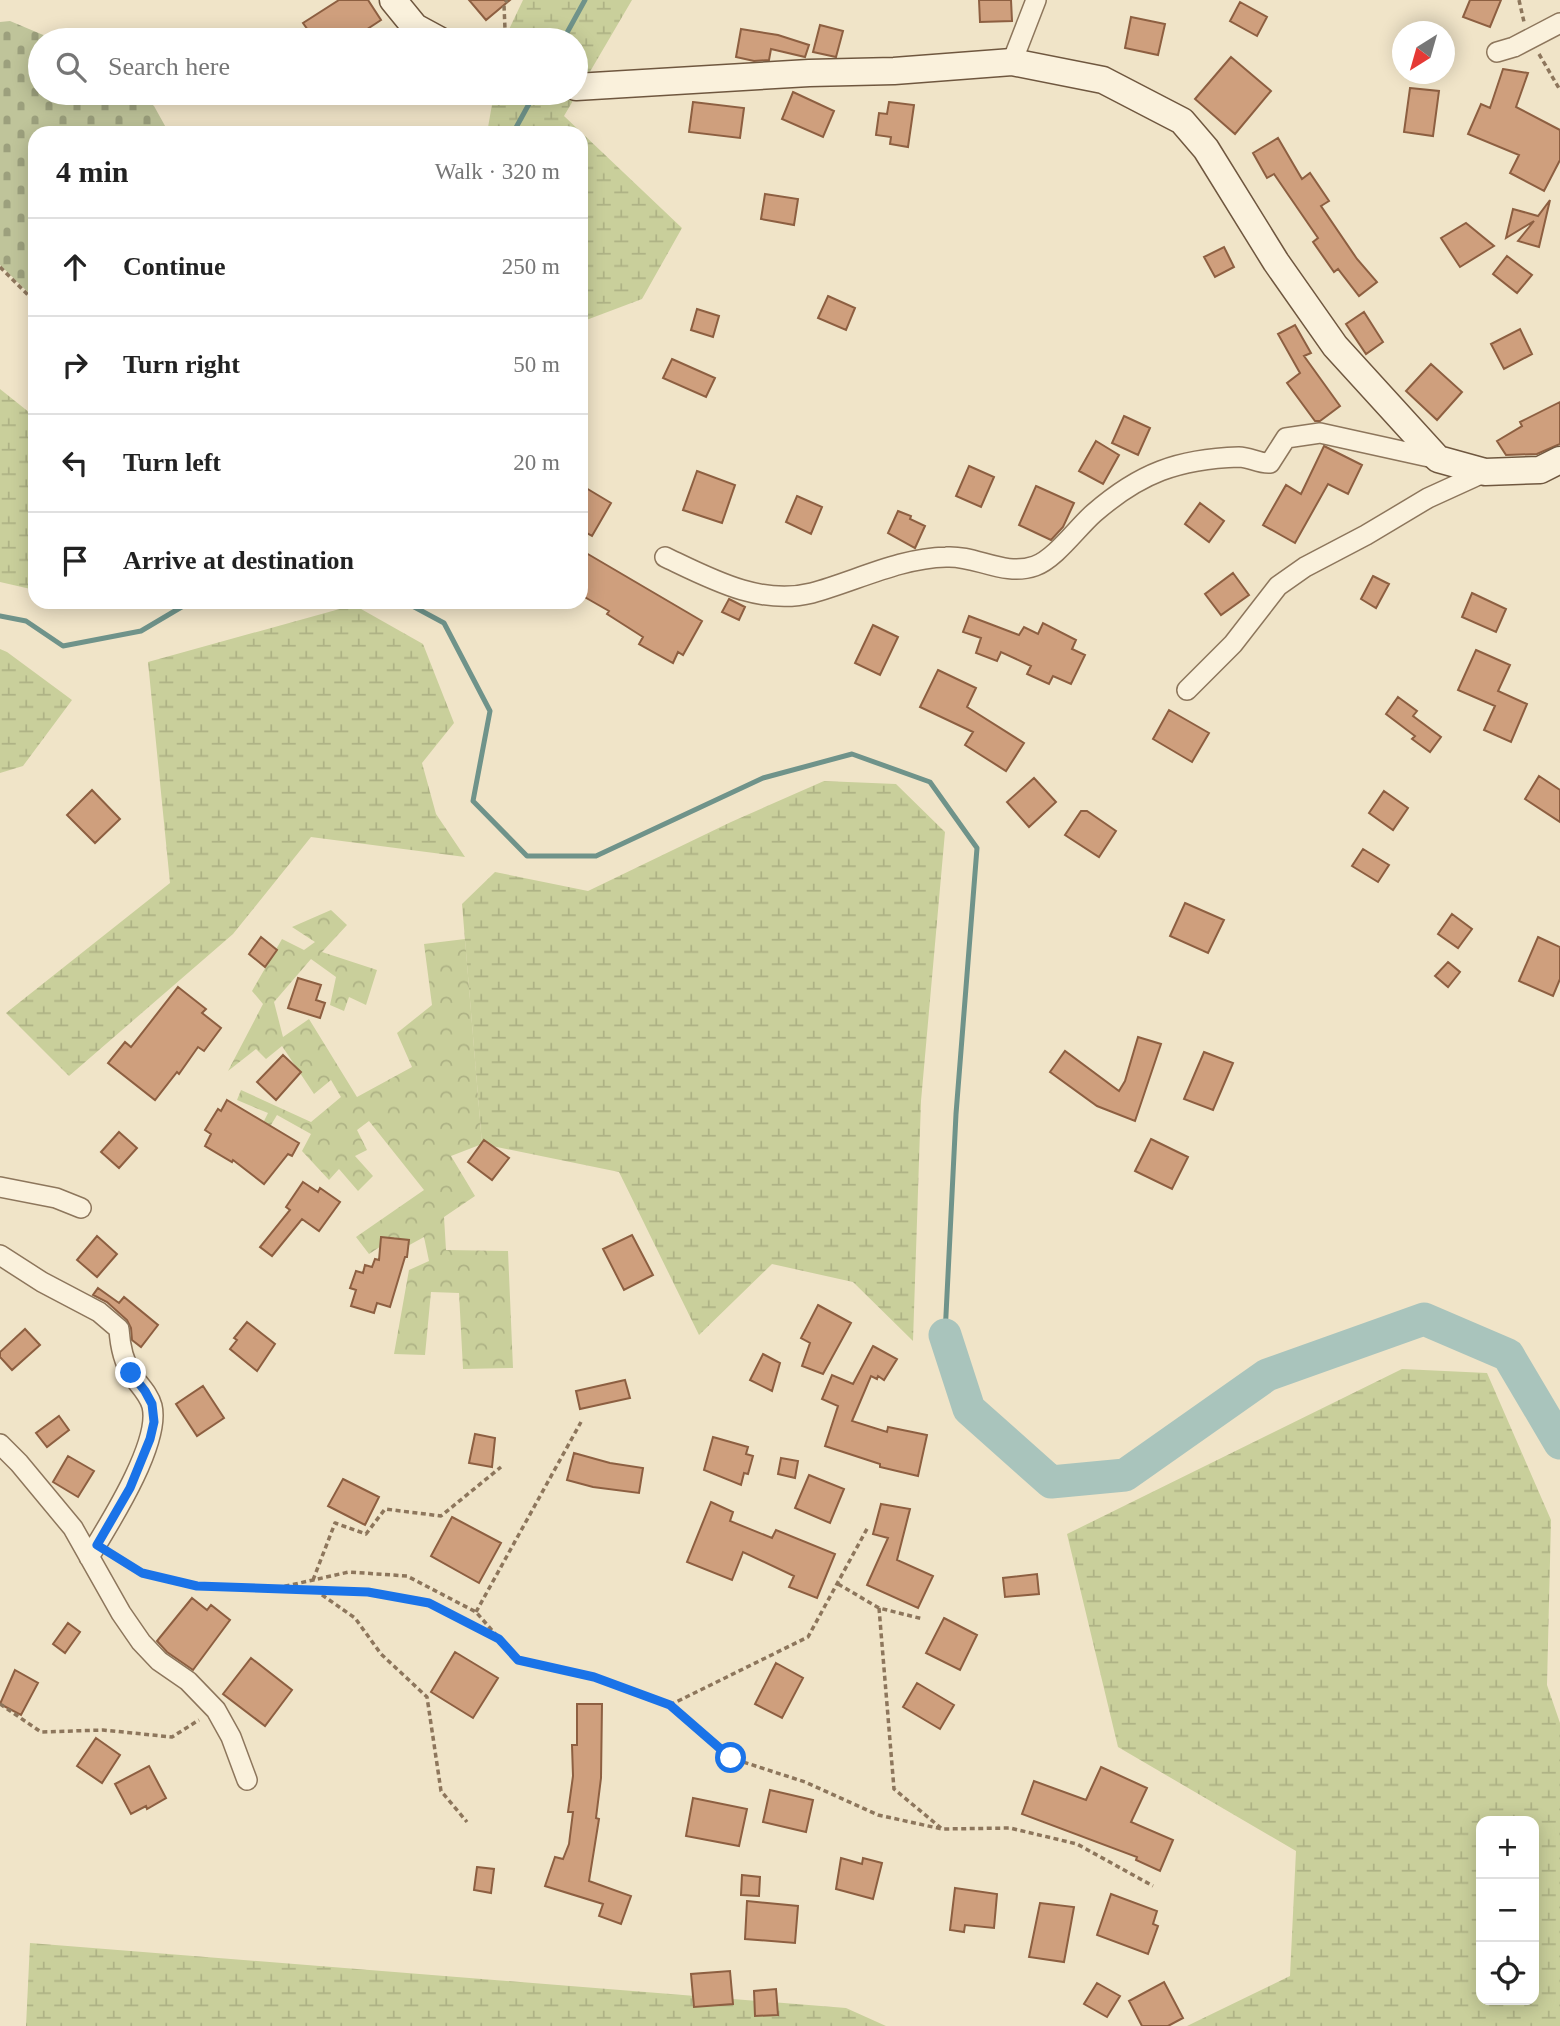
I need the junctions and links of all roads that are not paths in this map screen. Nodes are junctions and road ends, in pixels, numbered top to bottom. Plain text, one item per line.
1 (393, 0) edge
2 (1036, 0) edge
3 (1560, 23) edge
4 (417, 28) edge
5 (1497, 52) dead end
6 (1012, 62) junction
7 (588, 86) edge
8 (1438, 459) junction
9 (1553, 467) edge
10 (1485, 472) junction
11 (665, 557) dead end
12 (1187, 690) dead end
13 (0, 1187) edge
14 (81, 1208) dead end
15 (0, 1255) edge
16 (0, 1444) edge
17 (93, 1551) junction
18 (247, 1780) dead end

1 - 4 street
2 - 6 street
3 - 5 street
6 - 7 street
6 - 8 street
8 - 10 street
8 - 11 street
9 - 10 street
10 - 12 street
13 - 14 street
15 - 17 street
16 - 17 street
17 - 18 street

